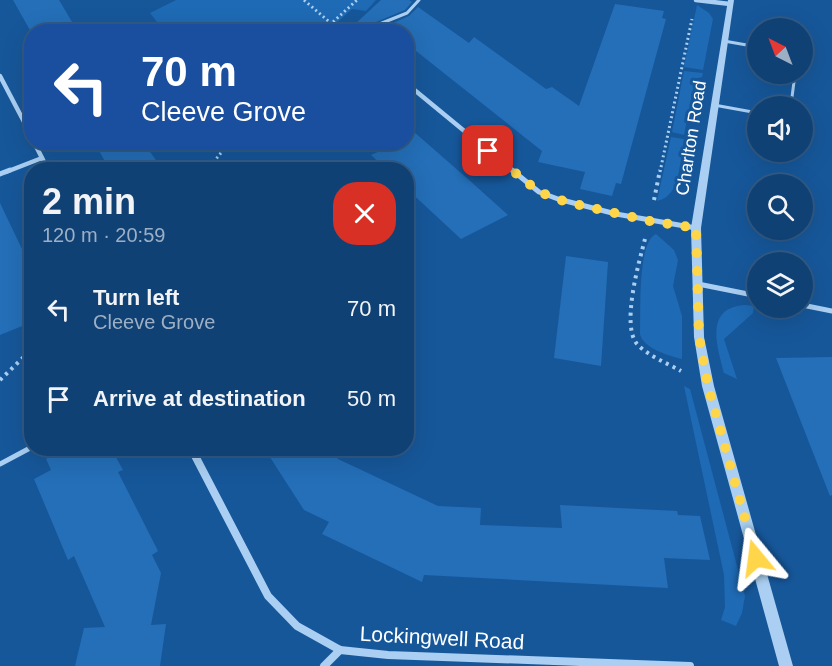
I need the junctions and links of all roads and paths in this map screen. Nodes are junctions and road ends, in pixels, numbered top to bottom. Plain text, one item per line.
1 (304, 0) edge
2 (357, 0) edge
3 (419, 0) edge
4 (696, 0) edge
5 (730, 2) edge
6 (331, 24) joint
7 (380, 24) edge
8 (724, 41) junction
9 (747, 45) edge
10 (0, 76) edge
11 (414, 90) edge
12 (714, 105) junction
13 (747, 111) edge
14 (24, 122) edge
15 (38, 150) edge
16 (223, 150) edge
17 (42, 158) junction
18 (32, 162) edge
19 (44, 162) edge
20 (214, 162) edge
21 (24, 165) edge
22 (0, 174) edge
23 (696, 228) junction
24 (698, 284) junction
25 (747, 294) edge
26 (813, 307) edge
27 (832, 311) edge
28 (24, 358) edge
29 (0, 380) edge
30 (24, 451) edge
31 (196, 456) edge
32 (0, 464) edge
33 (340, 650) junction
34 (324, 666) edge
35 (690, 666) edge
36 (786, 666) edge

1 - 6 path
2 - 6 path
3 - 7 lane
4 - 5 street
5 - 8 street, Charlton Road
8 - 9 lane
8 - 12 street, Charlton Road
10 - 14 street
11 - 23 street
12 - 13 lane
12 - 23 street, Charlton Road
15 - 17 street
16 - 20 path
17 - 18 street
17 - 19 street
21 - 22 street
23 - 24 street, Charlton Road
24 - 25 street
24 - 36 street, Charlton Road
26 - 27 street
28 - 29 path
30 - 32 lane
31 - 33 street, Lockingwell Road
33 - 34 street
33 - 35 street, Lockingwell Road

